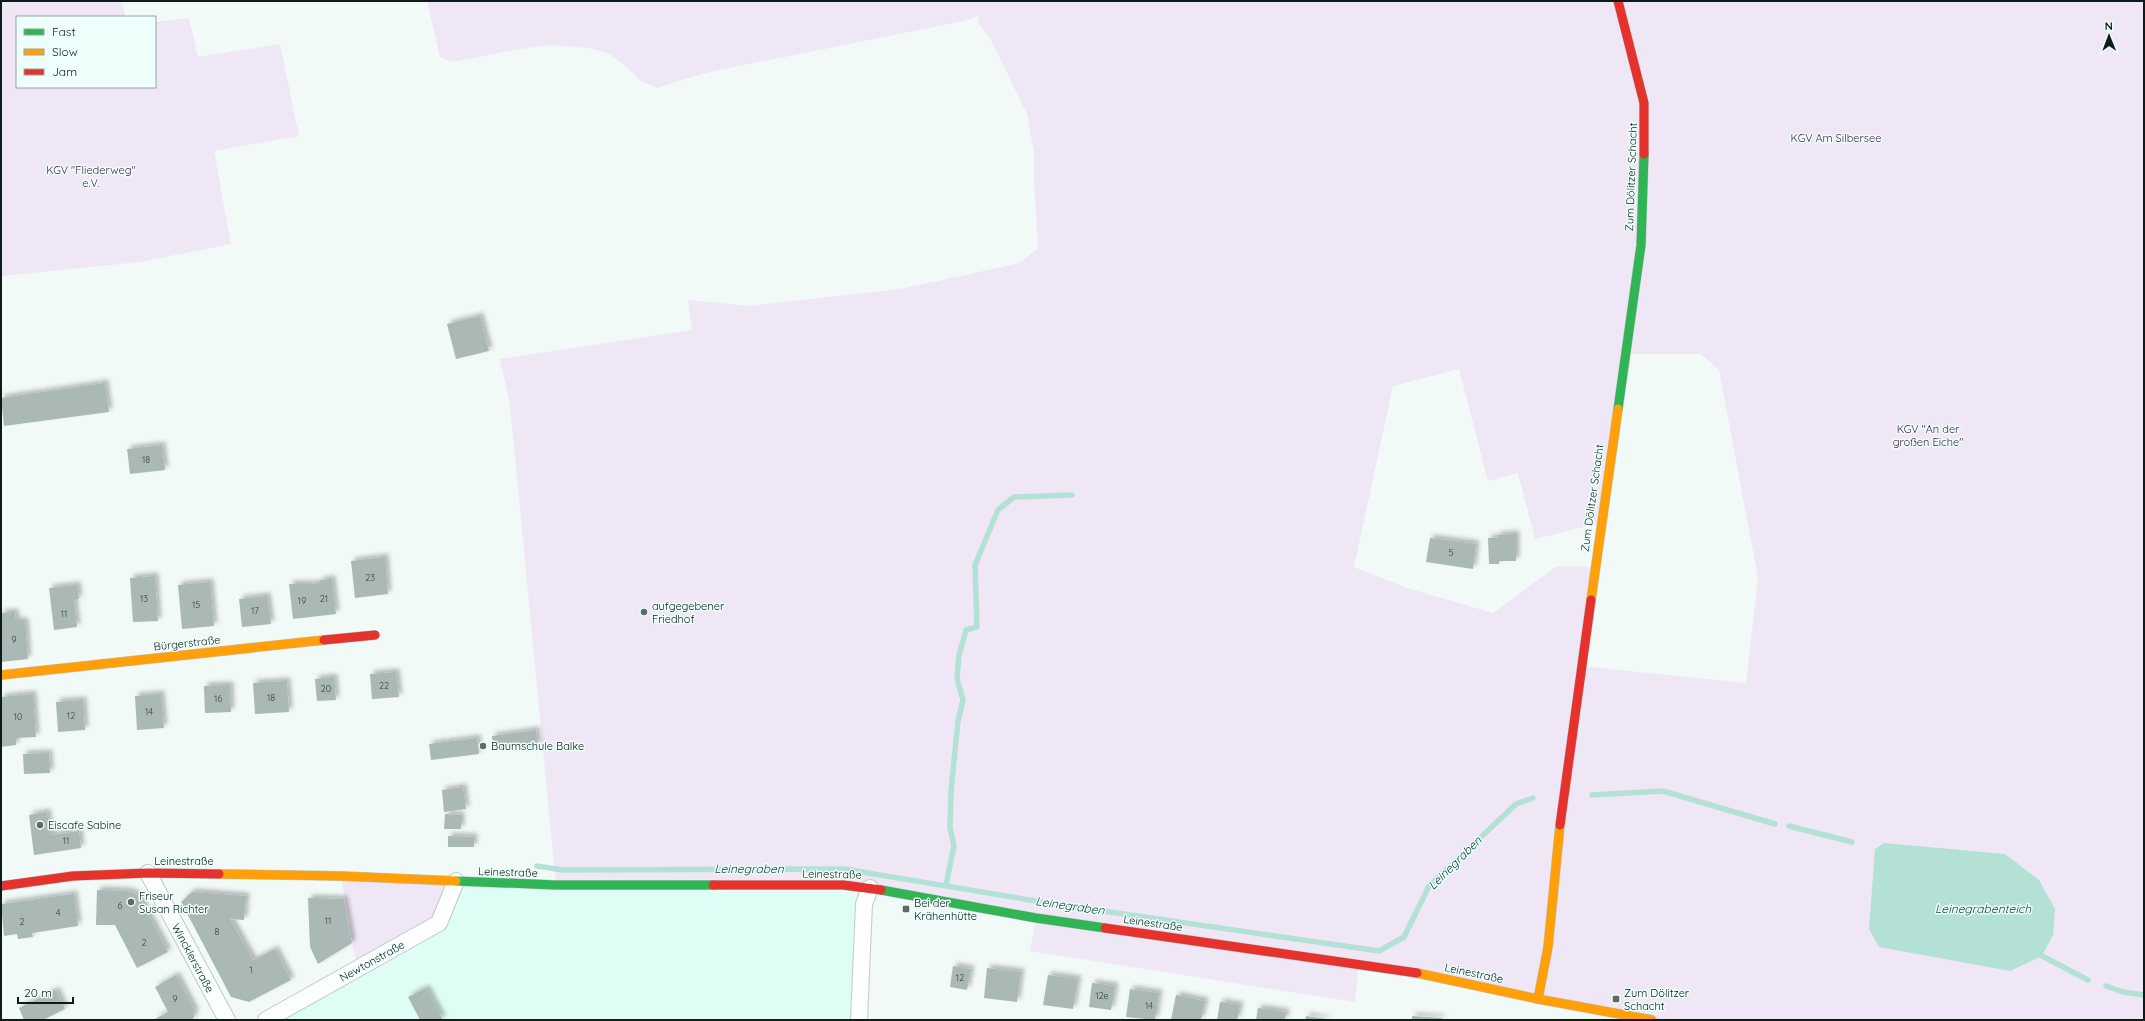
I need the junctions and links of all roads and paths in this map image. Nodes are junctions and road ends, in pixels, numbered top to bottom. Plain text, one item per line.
1 (1618, 1) edge
2 (375, 635) dead end
3 (1, 675) edge
4 (148, 873) junction
5 (456, 882) junction
6 (1, 886) edge
7 (870, 888) junction
8 (1538, 999) junction
9 (227, 1020) edge
10 (266, 1020) edge
11 (859, 1020) edge
12 (1646, 1020) edge
13 (1652, 1020) edge

1 - 8 main road, Zum Dölitzer Schacht
2 - 3 main road, Bürgerstraße
4 - 5 main road, Leinestraße
4 - 6 main road, Leinestraße
4 - 9 street, Wincklerstraße
5 - 7 main road, Leinestraße
5 - 10 street, Newtonstraße
7 - 8 main road, Leinestraße
7 - 11 street
8 - 12 main road, Leinestraße
12 - 13 main road, Leinestraße

